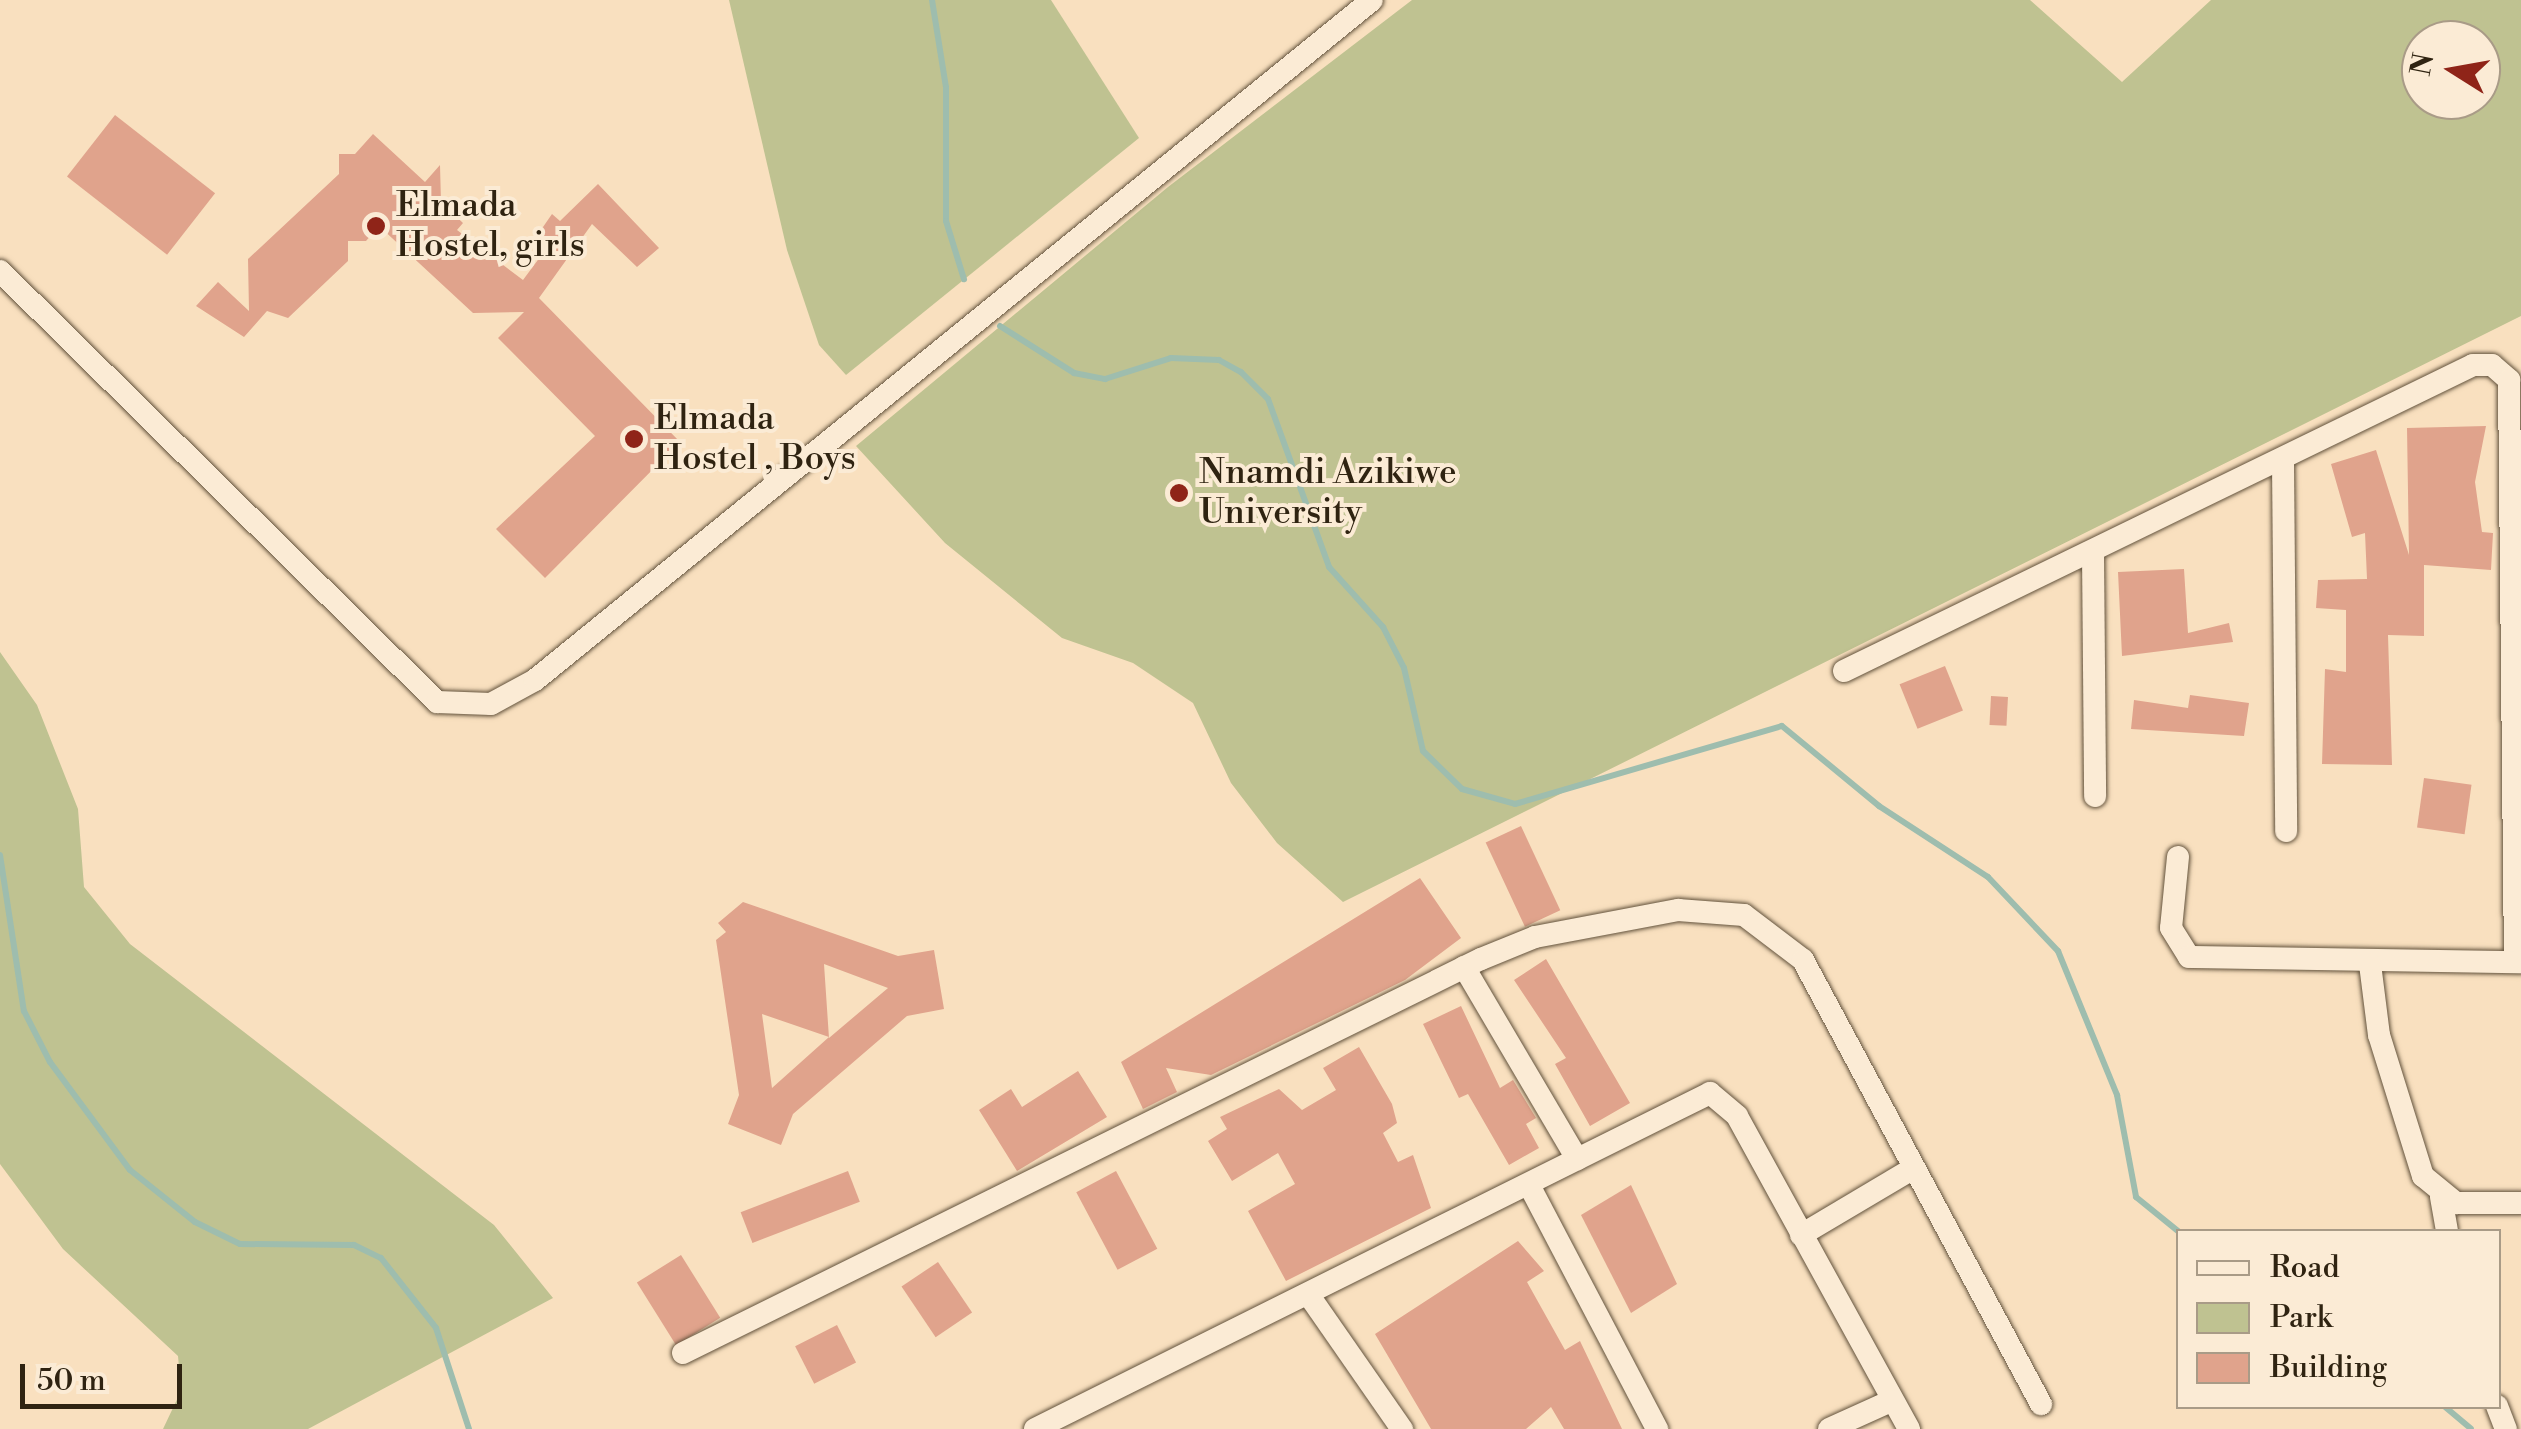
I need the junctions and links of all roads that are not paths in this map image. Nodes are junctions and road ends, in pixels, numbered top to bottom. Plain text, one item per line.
1 (1372, 0) edge
2 (0, 272) edge
3 (2282, 462) junction
4 (2092, 553) junction
5 (1844, 671) dead end
6 (2514, 774) edge
7 (2096, 796) dead end
8 (2286, 832) dead end
9 (2178, 857) dead end
10 (2518, 962) edge
11 (2370, 964) junction
12 (1464, 968) junction
13 (1577, 1159) junction
14 (1914, 1168) junction
15 (1530, 1185) junction
16 (2441, 1197) junction
17 (2521, 1203) edge
18 (2446, 1229) edge
19 (1801, 1236) junction
20 (1308, 1294) junction
21 (682, 1353) dead end
22 (1890, 1401) junction
23 (2041, 1404) dead end
24 (1034, 1429) edge
25 (1402, 1429) edge
26 (1657, 1429) edge
27 (1829, 1429) edge
28 (1909, 1429) edge

1 - 2 street
3 - 4 street
3 - 6 street
3 - 8 street
4 - 5 street
4 - 7 street
6 - 10 street
9 - 11 street
10 - 11 street
11 - 16 street
12 - 13 street
12 - 14 street
12 - 21 street
13 - 15 street
13 - 19 street
14 - 19 street
14 - 23 street
15 - 20 street
15 - 26 street
16 - 17 street
16 - 18 street
19 - 22 street
20 - 24 street
20 - 25 street
22 - 27 street
22 - 28 street

